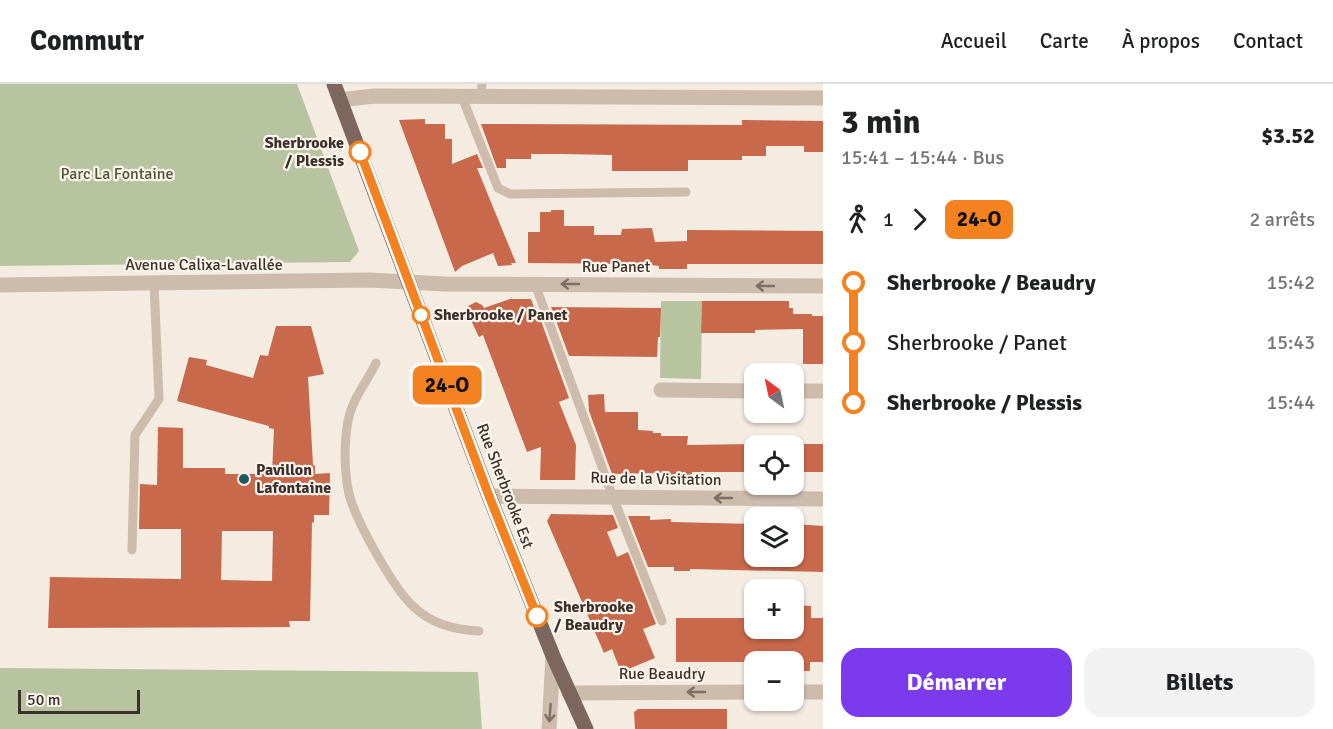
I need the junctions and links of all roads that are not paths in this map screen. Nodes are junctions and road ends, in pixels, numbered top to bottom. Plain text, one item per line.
1 (333, 84) edge
2 (481, 90) edge
3 (502, 90) edge
4 (462, 97) junction
5 (823, 99) edge
6 (340, 100) junction
7 (686, 192) dead end
8 (409, 282) junction
9 (154, 283) junction
10 (535, 284) junction
11 (0, 285) edge
12 (823, 286) edge
13 (376, 363) dead end
14 (661, 390) dead end
15 (744, 391) edge
16 (804, 391) edge
17 (823, 391) edge
18 (489, 496) junction
19 (613, 497) junction
20 (823, 499) edge
21 (132, 550) dead end
22 (662, 621) dead end
23 (479, 631) dead end
24 (554, 656) junction
25 (744, 692) edge
26 (804, 692) edge
27 (823, 692) edge
28 (569, 693) junction
29 (549, 729) edge
30 (586, 729) edge

1 - 6 main road, Rue Sherbrooke Est
2 - 3 street
2 - 4 street
3 - 5 street
4 - 6 street
4 - 7 lane
6 - 8 main road, Rue Sherbrooke Est
8 - 9 street, Avenue Calixa-Lavallée
8 - 10 street, Rue Panet
8 - 18 main road, Rue Sherbrooke Est
9 - 11 street, Avenue Calixa-Lavallée
9 - 21 lane
12 -> 10 street, Rue Panet
10 - 19 lane
13 - 23 lane
14 - 15 street
16 - 17 street
18 - 19 street, Rue de la Visitation
18 - 24 main road, Rue Sherbrooke Est
20 -> 19 street, Rue de la Visitation
19 - 22 lane
24 - 28 main road, Rue Sherbrooke Est
24 -> 29 street
25 -> 28 street, Rue Beaudry
26 - 27 street
28 - 30 main road, Rue Sherbrooke Est

